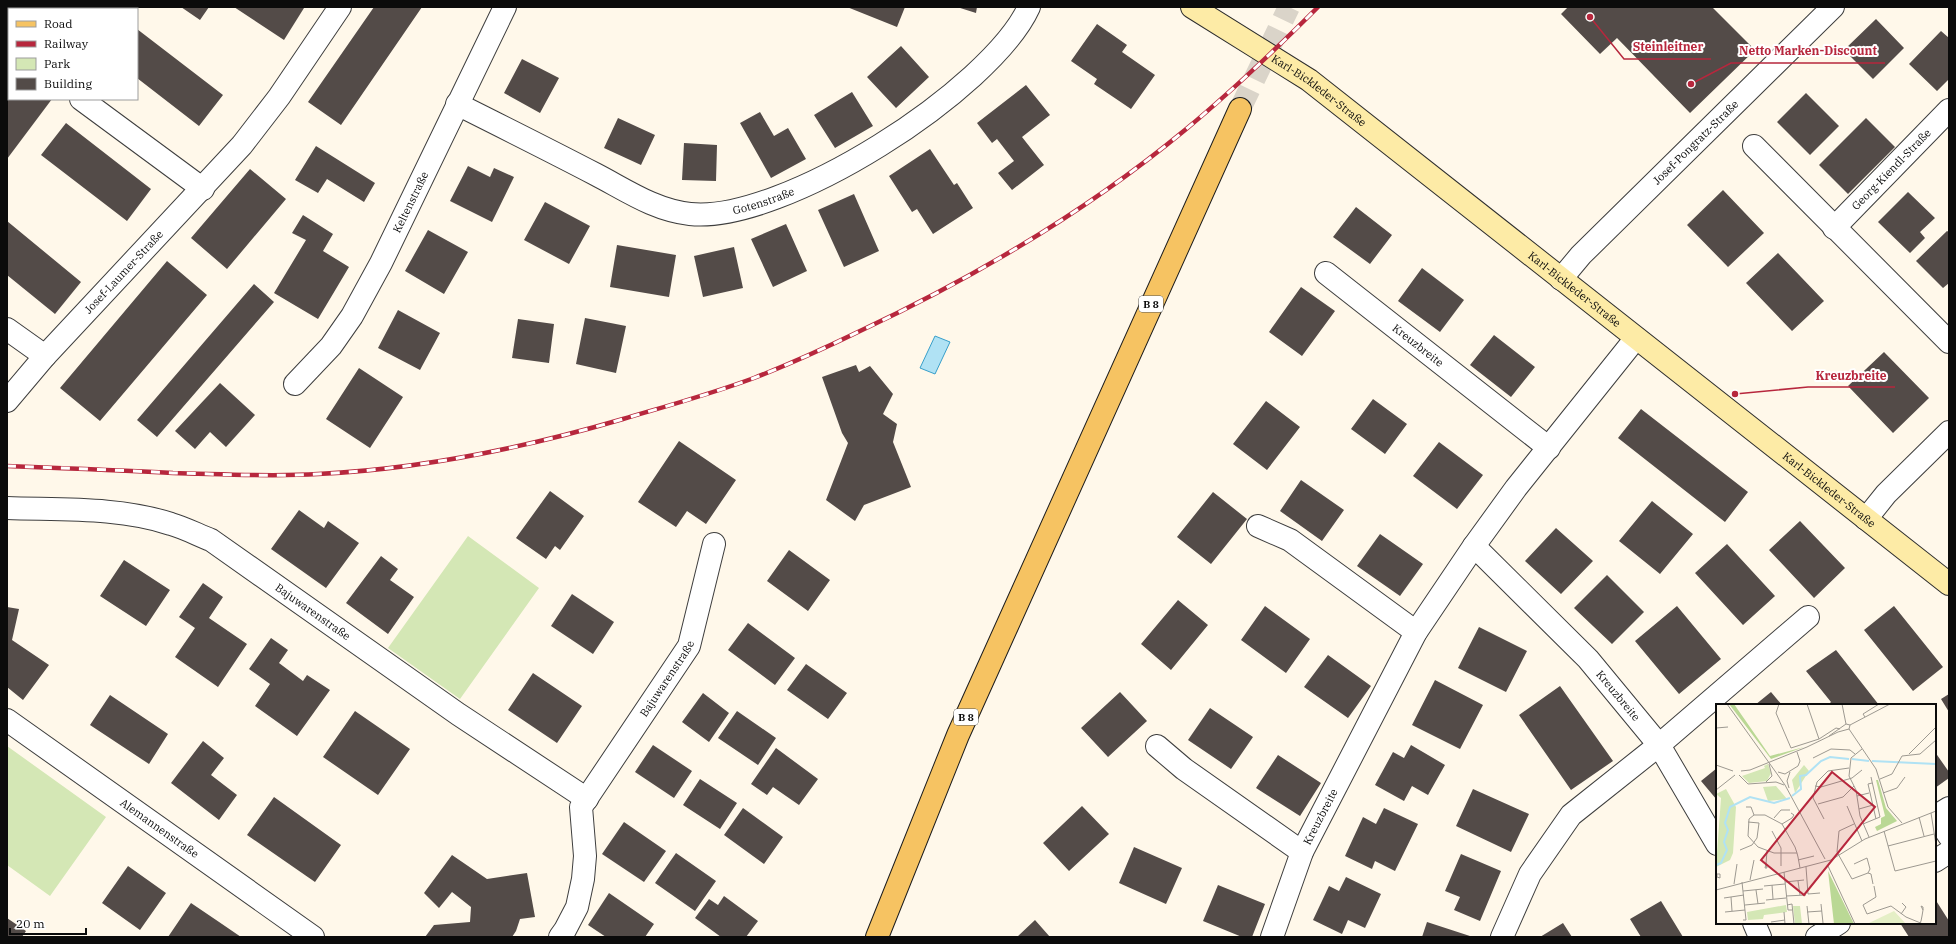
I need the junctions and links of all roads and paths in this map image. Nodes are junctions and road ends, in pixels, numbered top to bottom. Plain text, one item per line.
1 (340, 7) edge
2 (505, 7) edge
3 (1029, 7) edge
4 (1192, 7) edge
5 (1833, 7) edge
6 (81, 100) edge
7 (457, 104) junction
8 (1240, 109) tunnel mouth
9 (1949, 110) edge
10 (1754, 146) dead end
11 (202, 189) junction
12 (1834, 228) junction
13 (1326, 273) dead end
14 (1561, 279) junction
15 (7, 329) edge
16 (1636, 338) junction
17 (1949, 342) edge
18 (45, 356) junction
19 (295, 384) dead end
20 (7, 401) edge
21 (1949, 432) edge
22 (1549, 448) junction
23 (7, 508) edge
24 (1866, 519) junction
25 (1258, 526) dead end
26 (714, 544) dead end
27 (1474, 546) junction
28 (1949, 584) edge
29 (1808, 617) dead end
30 (1416, 632) junction
31 (7, 720) edge
32 (1659, 745) junction
33 (1157, 746) dead end
34 (587, 799) junction
35 (1949, 808) edge
36 (1949, 836) edge
37 (1716, 842) edge
38 (1302, 852) junction
39 (1949, 852) edge
40 (1936, 860) edge
41 (1754, 924) edge
42 (1837, 924) edge
43 (313, 937) edge
44 (560, 937) edge
45 (877, 937) edge
46 (1272, 937) edge
47 (1502, 937) edge
48 (1760, 937) edge
49 (1817, 937) edge

1 - 11 street, Josef-Laumer-Straße
2 - 7 street, Keltenstraße
3 - 7 street, Gotenstraße
4 - 14 street, Karl-Bickleder-Straße
5 - 14 street, Josef-Pongratz-Straße
6 - 11 street
7 - 19 street, Keltenstraße
8 - 45 main road, B 8
9 - 12 street, Georg-Kiendl-Straße
10 - 12 street
11 - 18 street, Josef-Laumer-Straße
12 - 17 street
13 - 22 street, Kreuzbreite
14 - 16 street, Karl-Bickleder-Straße
15 - 18 street
16 - 22 street, Kreuzbreite
16 - 24 street, Karl-Bickleder-Straße
18 - 20 street, Josef-Laumer-Straße
21 - 24 street
22 - 27 street, Kreuzbreite
23 - 34 street, Bajuwarenstraße
24 - 28 street, Karl-Bickleder-Straße
25 - 30 street
26 - 34 street, Bajuwarenstraße
27 - 30 street, Kreuzbreite
27 - 32 street, Kreuzbreite
29 - 32 street
30 - 38 street, Kreuzbreite
31 - 43 street, Alemannenstraße
32 - 37 street, Kreuzbreite
32 - 47 street
33 - 38 street, Kreuzbreite
34 - 44 street, Bajuwarenstraße
35 - 36 street
38 - 46 street, Kreuzbreite
39 - 40 street
41 - 48 street
42 - 49 street

